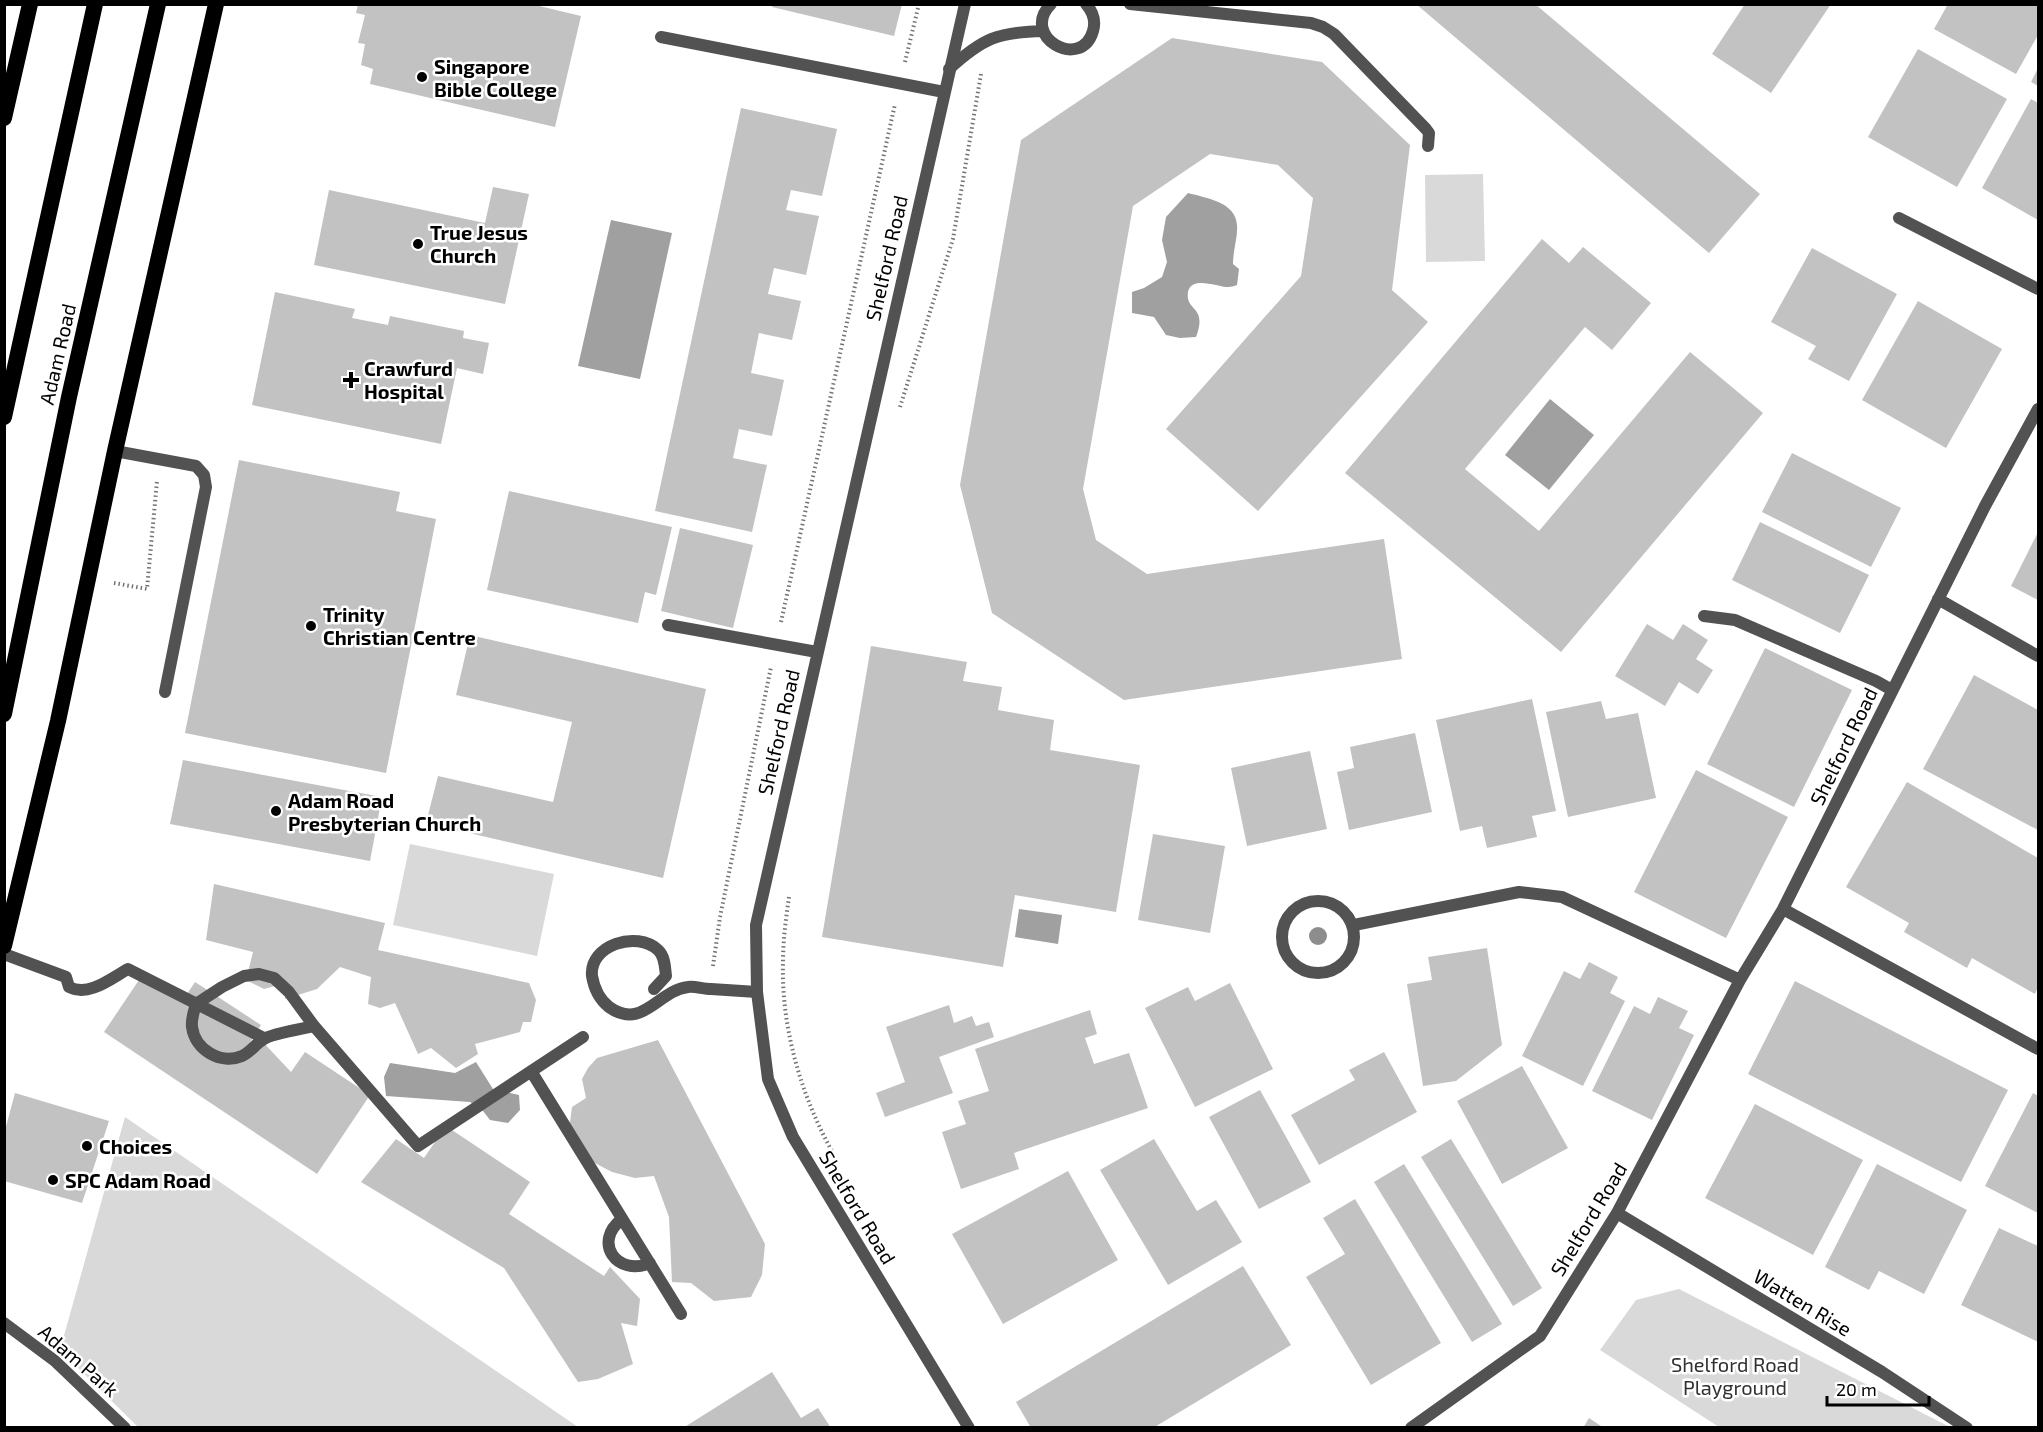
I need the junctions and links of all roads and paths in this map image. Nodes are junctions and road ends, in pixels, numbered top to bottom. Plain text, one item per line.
1 (30, 4) edge
2 (95, 4) edge
3 (158, 4) edge
4 (216, 4) edge
5 (919, 4) edge
6 (964, 4) edge
7 (1051, 4) edge
8 (1086, 4) edge
9 (1130, 4) edge
10 (1043, 31) junction
11 (661, 37) dead end
12 (985, 42) junction
13 (949, 69) junction
14 (900, 83) junction
15 (944, 92) junction
16 (4, 118) edge
17 (1428, 146) dead end
18 (1899, 218) dead end
19 (2038, 289) edge
20 (900, 408) dead end
21 (2038, 409) edge
22 (4, 417) edge
23 (115, 451) junction
24 (155, 496) dead end
25 (147, 590) dead end
26 (1938, 599) junction
27 (1704, 616) dead end
28 (668, 625) dead end
29 (776, 646) junction
30 (817, 652) junction
31 (2038, 656) edge
32 (1892, 690) junction
33 (165, 692) dead end
34 (4, 714) edge
35 (791, 887) dead end
36 (1783, 909) junction
37 (1354, 925) junction
38 (4, 946) edge
39 (4, 954) edge
40 (1740, 980) junction
41 (654, 989) dead end
42 (710, 989) junction
43 (757, 992) junction
44 (196, 1004) junction
45 (314, 1026) junction
46 (583, 1037) dead end
47 (264, 1038) junction
48 (2038, 1049) edge
49 (531, 1071) junction
50 (839, 1163) dead end
51 (1617, 1213) junction
52 (622, 1219) junction
53 (650, 1263) junction
54 (681, 1314) dead end
55 (4, 1323) edge
56 (125, 1428) edge
57 (969, 1428) edge
58 (1411, 1428) edge
59 (1967, 1428) edge

1 - 16 highway
2 - 22 highway, Adam Road
3 - 34 highway, Adam Road
4 - 23 highway
5 - 14 path
6 - 13 street, Shelford Road
7 - 10 street
8 - 10 street
9 - 17 street
10 - 12 street
11 - 14 street
12 - 13 street
12 - 20 path
13 - 15 street, Shelford Road
14 - 15 street
14 - 29 path
15 - 30 street, Shelford Road
18 - 19 street
21 - 26 street, Shelford Road
23 - 33 street
23 - 38 highway
24 - 25 path
26 - 31 street
26 - 32 street, Shelford Road
27 - 32 street
28 - 29 street
29 - 30 street
29 - 42 path
30 - 43 street, Shelford Road
32 - 36 street, Shelford Road
35 - 50 path
36 - 40 street, Shelford Road
36 - 48 street
37 - 37 street
37 - 40 street
39 - 44 street
40 - 51 street, Shelford Road
41 - 42 street
42 - 43 street
43 - 57 street, Shelford Road
44 - 45 street
44 - 47 street
44 - 47 street
45 - 47 street
45 - 49 street
46 - 49 street
49 - 52 street
51 - 58 street, Shelford Road
51 - 59 street, Watten Rise
52 - 53 street
52 - 53 street
53 - 54 street
55 - 56 street, Adam Park

